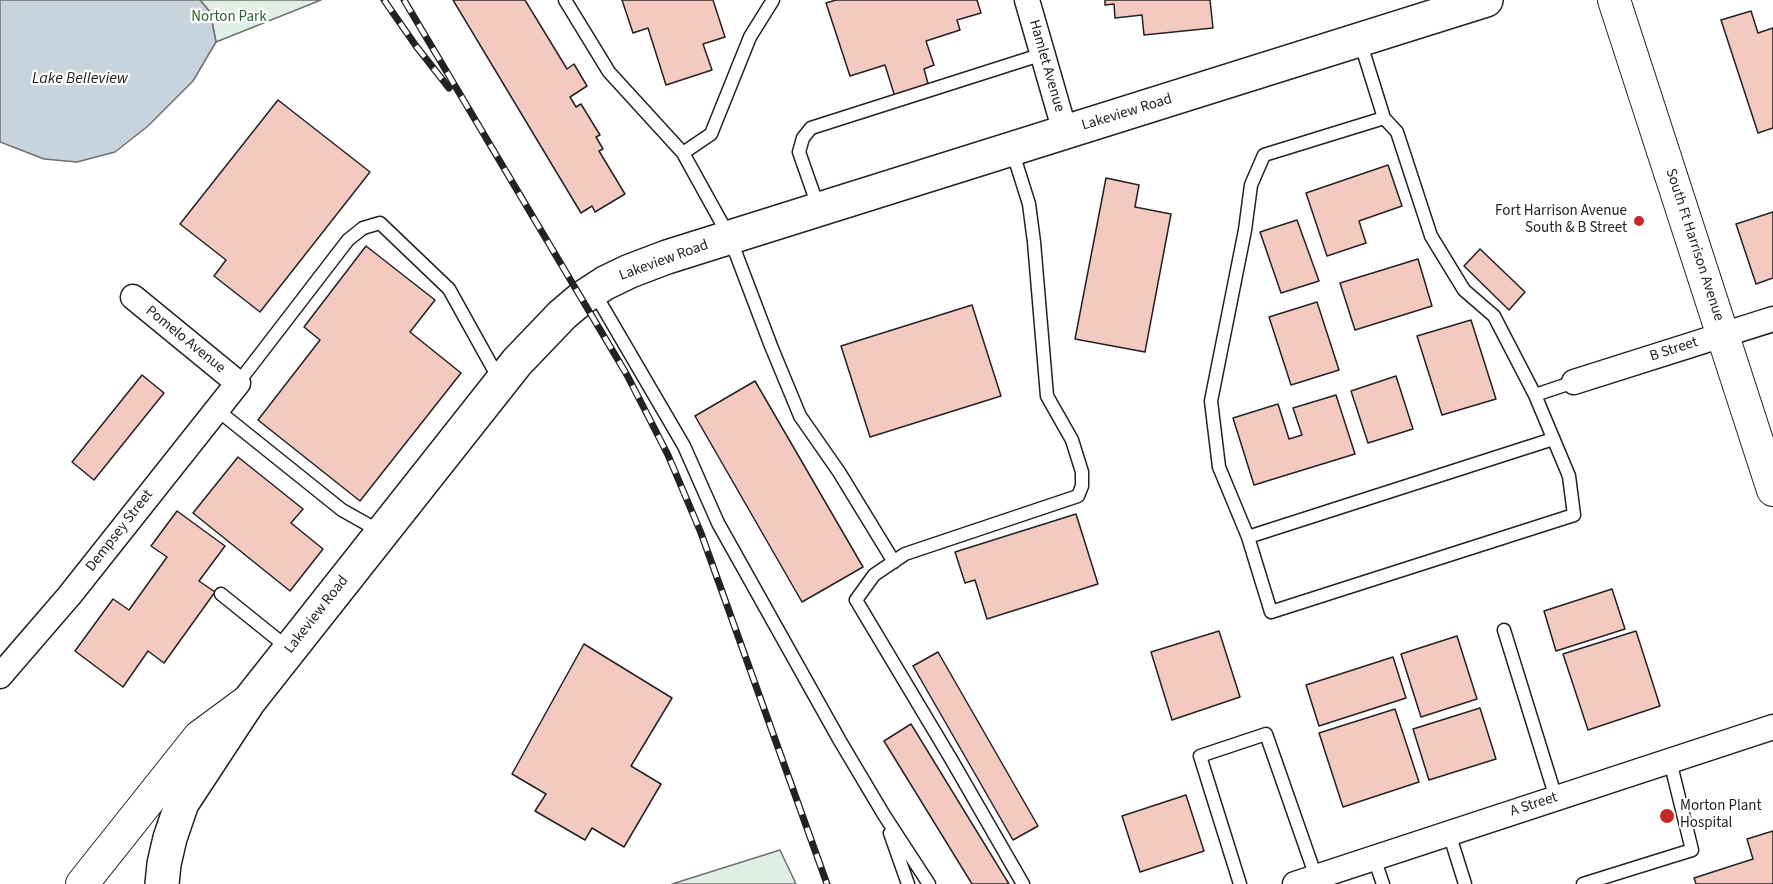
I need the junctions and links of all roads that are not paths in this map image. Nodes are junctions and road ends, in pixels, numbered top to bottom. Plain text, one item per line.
1 (565, 0) edge
2 (773, 0) edge
3 (1027, 0) edge
4 (1486, 0) edge
5 (1614, 0) edge
6 (1441, 7) edge
7 (1359, 40) junction
8 (1043, 54) junction
9 (1384, 118) junction
10 (1065, 132) junction
11 (1012, 149) junction
12 (683, 153) junction
13 (820, 210) junction
14 (730, 238) junction
15 (594, 291) junction
16 (133, 297) dead end
17 (1773, 319) edge
18 (1723, 334) junction
19 (501, 382) junction
20 (1574, 382) joint
21 (238, 383) junction
22 (1535, 395) junction
23 (216, 409) junction
24 (1552, 439) junction
25 (1773, 490) edge
26 (382, 532) junction
27 (1248, 537) junction
28 (894, 562) junction
29 (221, 594) dead end
30 (1504, 630) dead end
31 (289, 649) junction
32 (0, 676) edge
33 (249, 701) junction
34 (1773, 727) edge
35 (1670, 761) junction
36 (1556, 798) junction
37 (884, 815) junction
38 (1449, 833) junction
39 (1374, 858) junction
40 (1306, 880) edge
41 (82, 884) edge
42 (162, 884) edge
43 (908, 884) edge
44 (929, 884) edge
45 (1023, 884) edge
46 (1240, 884) edge
47 (1383, 884) edge
48 (1465, 884) edge
49 (1583, 884) edge

1 - 12 lane
2 - 12 lane
3 - 8 street, Hamlet Avenue
4 - 6 main road, Lakeview Road
5 - 18 street, South Ft Harrison Avenue
6 - 7 main road, Lakeview Road
7 - 9 lane
7 - 10 main road, Lakeview Road
8 - 10 street, Hamlet Avenue
8 - 13 lane
9 - 22 lane
9 - 27 lane
10 - 11 main road, Lakeview Road
11 - 13 main road, Lakeview Road
11 - 28 lane
12 - 14 lane
13 - 14 main road, Lakeview Road
14 - 15 main road, Lakeview Road
14 - 28 lane
15 - 19 main road, Lakeview Road
15 - 37 lane
16 - 21 street, Pomelo Avenue
17 - 18 street, B Street
18 - 20 street, B Street
18 - 25 street, South Ft Harrison Avenue
19 - 21 lane
19 - 26 main road, Lakeview Road
20 - 22 lane
21 - 23 street, Dempsey Street
22 - 24 lane
23 - 26 lane
23 - 32 street, Dempsey Street
24 - 27 lane
24 - 27 lane
26 - 31 main road, Lakeview Road
28 - 45 lane
29 - 31 lane
30 - 36 lane
31 - 33 main road, Lakeview Road
33 - 41 street, Lakeview Road
33 - 42 main road
34 - 35 street, A Street
35 - 36 street, A Street
35 - 49 lane
36 - 38 street, A Street
37 - 43 lane
37 - 44 lane
38 - 39 street, A Street
38 - 48 lane
39 - 40 street, A Street
39 - 47 lane
40 - 46 lane

